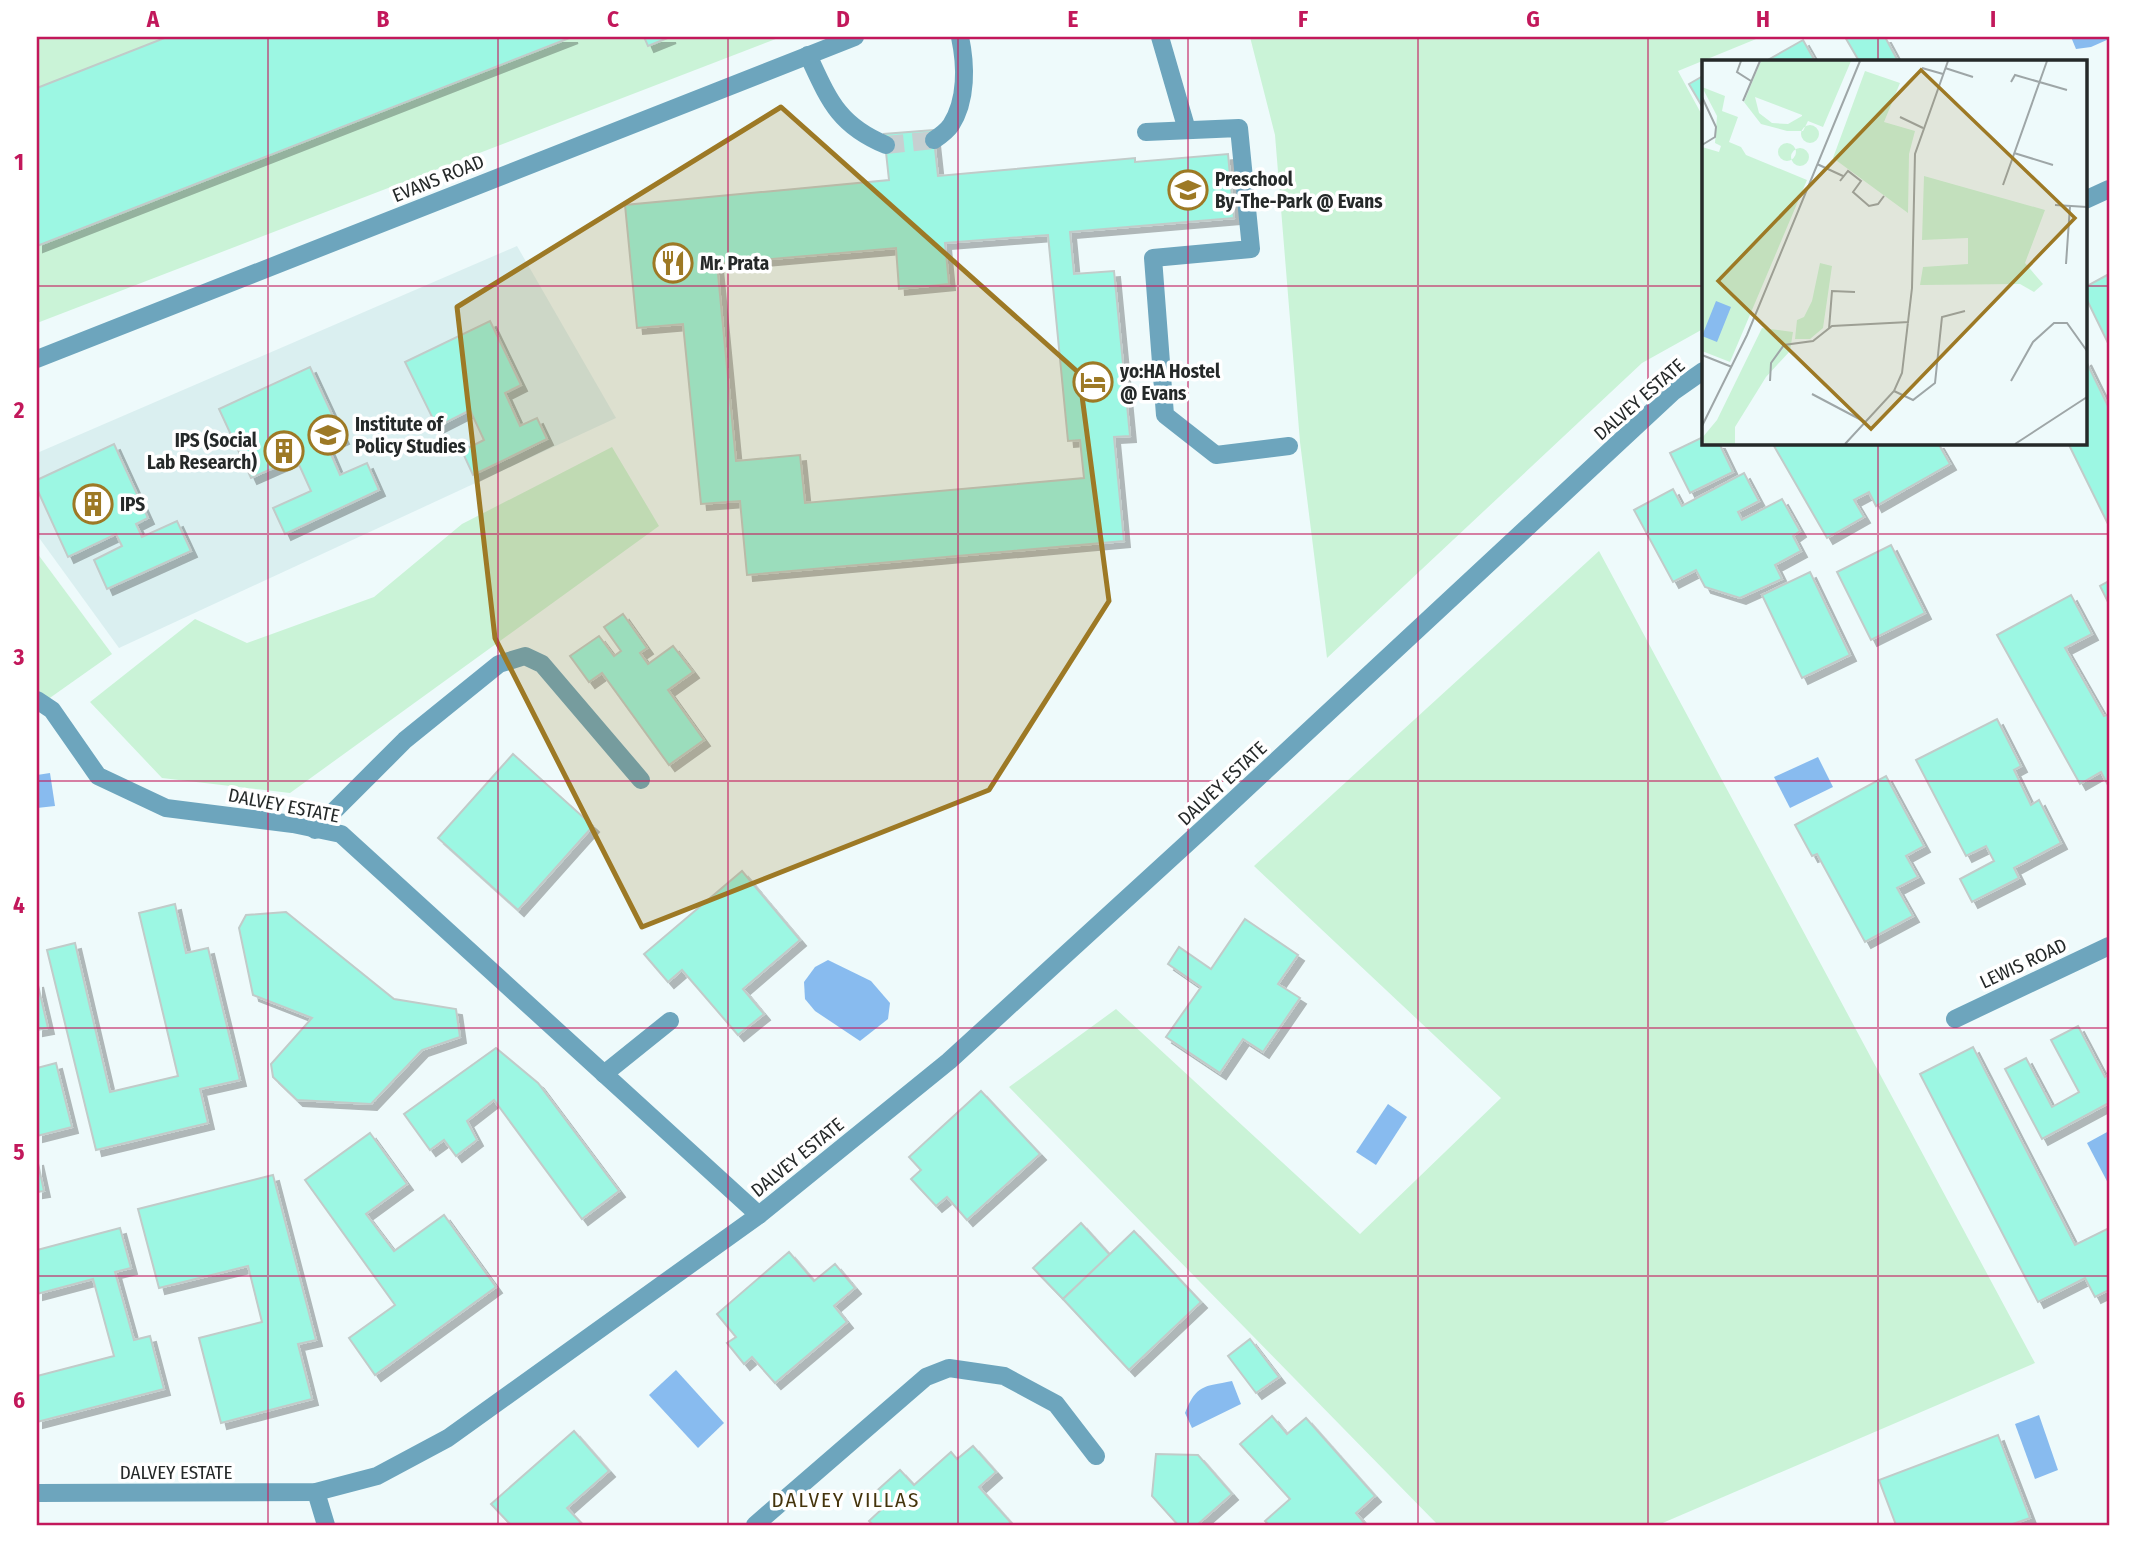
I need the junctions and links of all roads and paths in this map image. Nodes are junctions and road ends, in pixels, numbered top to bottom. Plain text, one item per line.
1 (855, 37) edge
2 (960, 37) edge
3 (1160, 37) edge
4 (808, 55) junction
5 (1187, 130) junction
6 (1146, 132) dead end
7 (934, 140) dead end
8 (886, 145) tunnel mouth
9 (2109, 189) edge
10 (2086, 200) edge
11 (37, 359) edge
12 (1702, 372) edge
13 (1289, 446) dead end
14 (37, 700) edge
15 (640, 780) dead end
16 (314, 830) junction
17 (2109, 946) edge
18 (1955, 1019) dead end
19 (670, 1021) dead end
20 (604, 1073) junction
21 (759, 1215) junction
22 (1096, 1456) dead end
23 (316, 1492) junction
24 (37, 1493) edge
25 (326, 1525) edge
26 (755, 1525) edge

1 - 4 street, EVANS ROAD
2 - 7 street
3 - 5 street
4 - 8 street
4 - 11 street, EVANS ROAD
5 - 6 street
5 - 13 street
9 - 10 street
12 - 21 street, DALVEY ESTATE
14 - 16 street, DALVEY ESTATE
15 - 16 street
16 - 20 street, DALVEY ESTATE
17 - 18 street, LEWIS ROAD
19 - 20 street
20 - 21 street, DALVEY ESTATE
21 - 23 street, DALVEY ESTATE
22 - 26 street
23 - 24 street, DALVEY ESTATE
23 - 25 street

